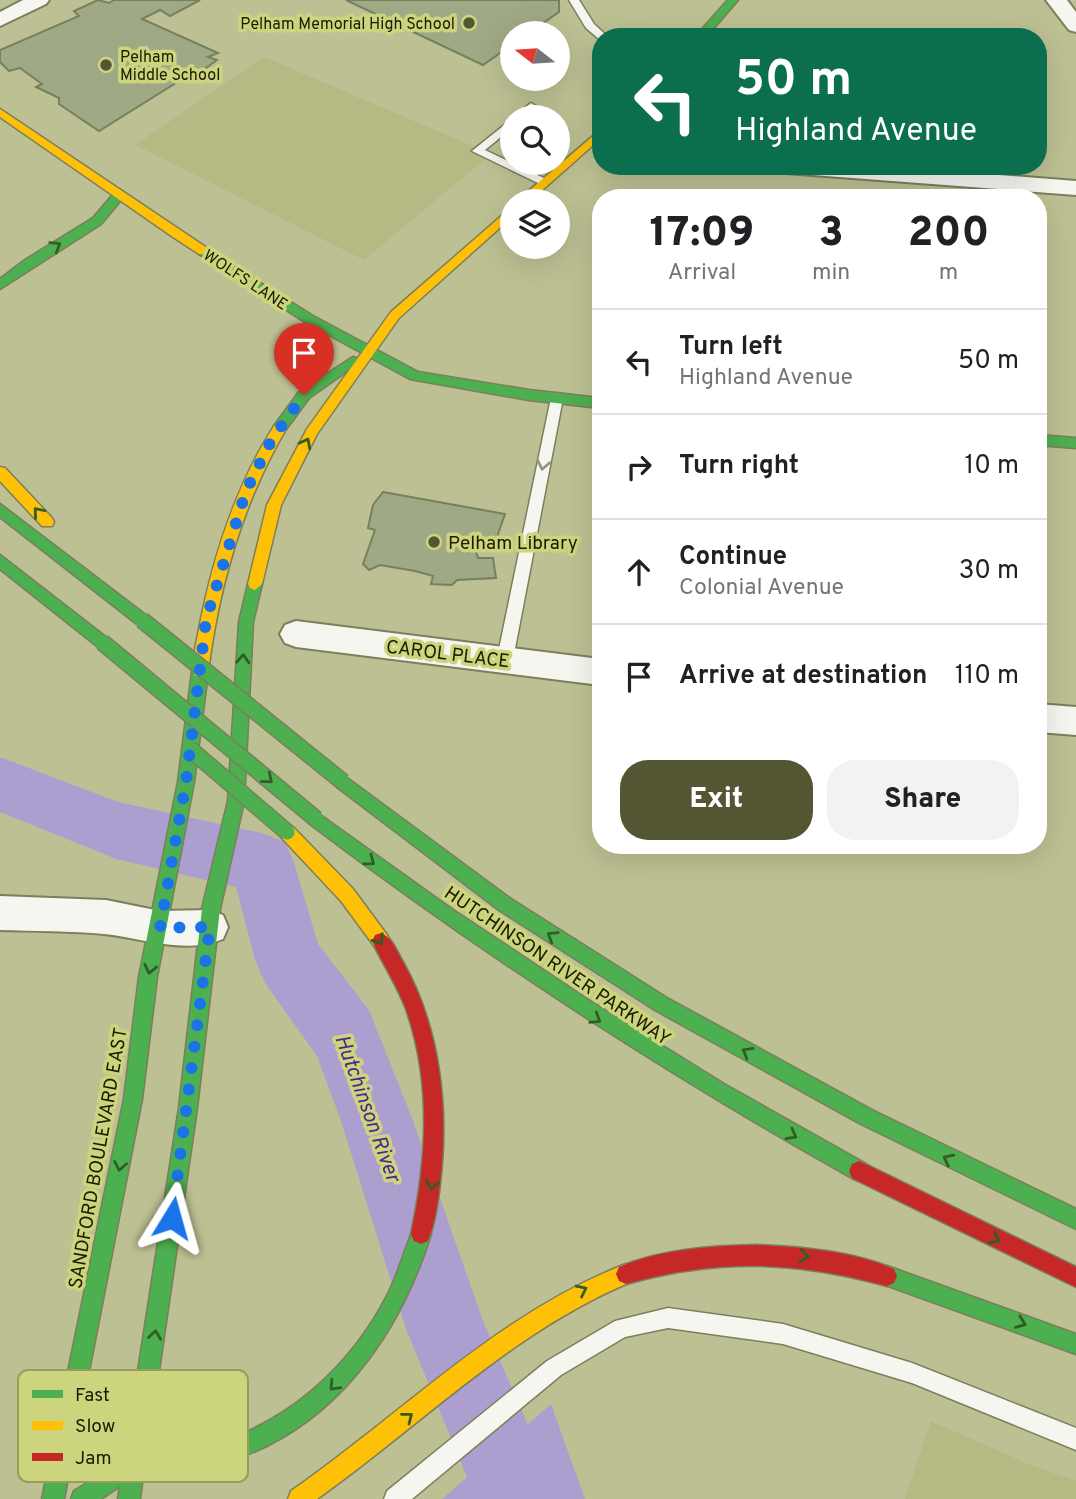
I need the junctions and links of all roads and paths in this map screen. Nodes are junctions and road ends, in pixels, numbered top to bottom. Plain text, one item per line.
1 (39, 0) edge
2 (574, 0) edge
3 (733, 0) edge
4 (1056, 0) edge
5 (0, 20) edge
6 (1076, 26) edge
7 (592, 28) edge
8 (708, 28) edge
9 (0, 112) edge
10 (500, 132) edge
11 (591, 150) edge
12 (500, 161) edge
13 (529, 175) edge
14 (905, 175) edge
15 (544, 182) junction
16 (1076, 188) edge
17 (536, 189) edge
18 (120, 194) junction
19 (86, 205) dead end
20 (500, 222) edge
21 (0, 285) edge
22 (370, 350) junction
23 (556, 398) junction
24 (592, 402) edge
25 (1047, 441) edge
26 (1076, 443) edge
27 (0, 472) edge
28 (0, 509) edge
29 (0, 561) edge
30 (96, 584) junction
31 (296, 634) dead end
32 (102, 642) junction
33 (505, 659) junction
34 (592, 671) edge
35 (149, 703) dead end
36 (1047, 719) edge
37 (1076, 721) edge
38 (172, 733) dead end
39 (0, 913) edge
40 (162, 915) junction
41 (211, 918) junction
42 (1076, 1219) edge
43 (1076, 1277) edge
44 (1076, 1344) edge
45 (79, 1370) edge
46 (149, 1370) edge
47 (1076, 1439) edge
48 (248, 1443) edge
49 (110, 1482) edge
50 (82, 1499) edge
51 (299, 1499) edge
52 (395, 1499) edge

1 - 5 street
2 - 7 lane
3 - 8 main road
4 - 6 street
9 - 18 main road, WOLFS LANE
10 - 12 lane
11 - 15 main road
13 - 15 lane
14 - 16 street
15 - 17 main road
18 - 19 main road
21 -> 18 main road
18 - 22 main road, WOLFS LANE
20 - 22 main road
22 - 23 main road, WOLFS LANE
22 - 40 main road, SANDFORD BOULEVARD EAST
41 -> 22 main road
23 - 24 main road, WOLFS LANE
23 -> 33 lane
25 - 26 main road
30 -> 27 main road
28 - 30 main road, HUTCHINSON RIVER PARKWAY
29 - 32 main road, HUTCHINSON RIVER PARKWAY
42 -> 30 main road, HUTCHINSON RIVER PARKWAY, bridge
31 - 33 street, CAROL PLACE
32 - 35 main road, bridge
32 -> 43 main road, HUTCHINSON RIVER PARKWAY, bridge
33 - 34 street, CAROL PLACE
36 - 37 street
38 -> 48 main road, bridge
39 - 40 street
40 - 41 street
40 -> 45 main road, SANDFORD BOULEVARD EAST
46 -> 41 main road
51 -> 44 main road
47 - 52 lane
49 - 50 main road

